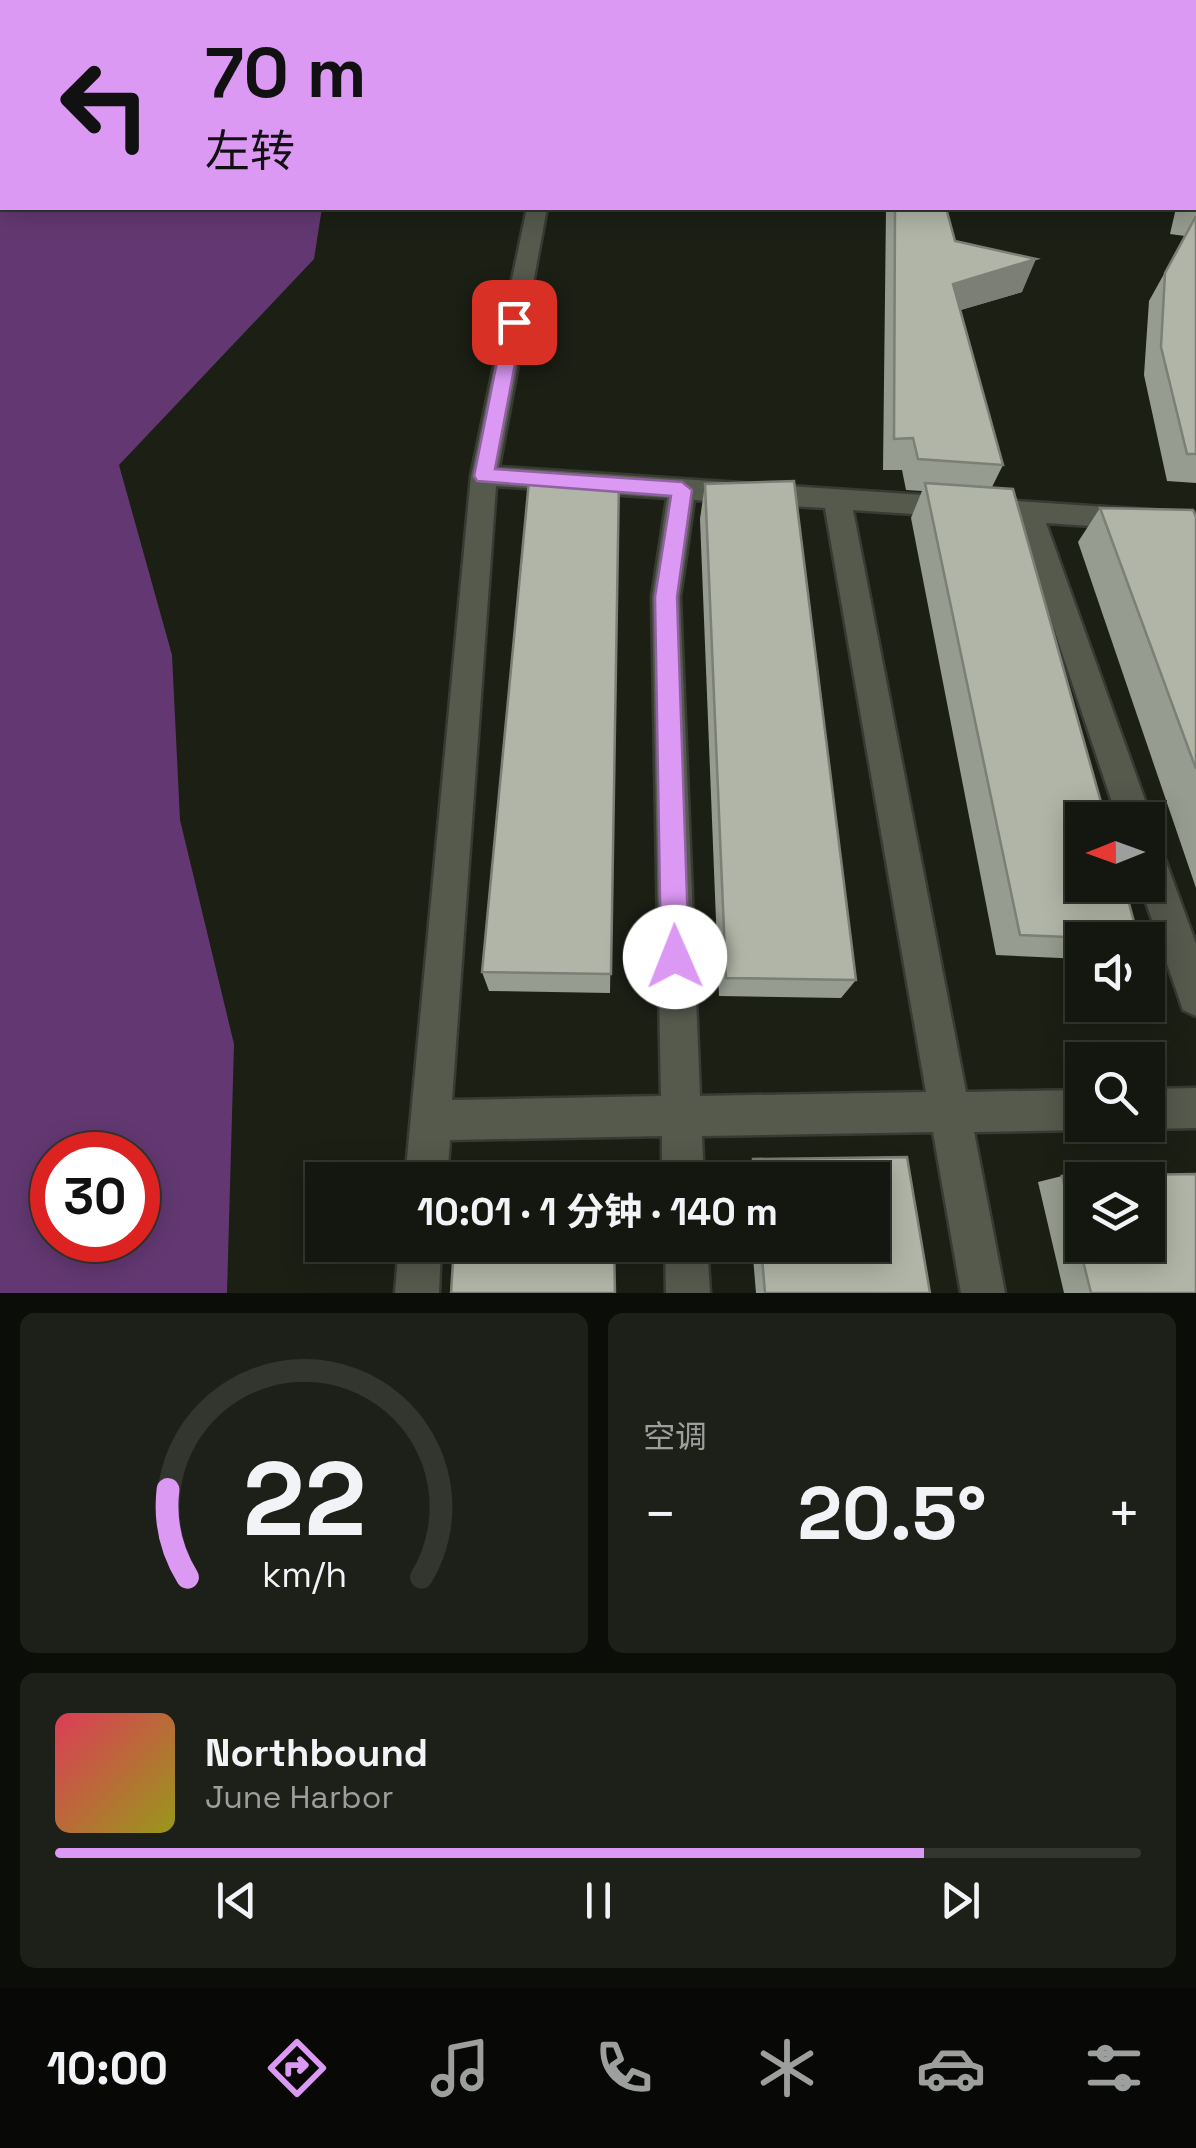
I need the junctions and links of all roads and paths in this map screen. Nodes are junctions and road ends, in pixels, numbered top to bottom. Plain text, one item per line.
1 (537, 210) edge
2 (484, 476) junction
3 (682, 490) junction
4 (837, 500) junction
5 (1028, 511) junction
6 (1196, 523) edge
7 (1129, 802) edge
8 (1163, 902) edge
9 (1196, 997) edge
10 (1196, 1108) edge
11 (1165, 1109) edge
12 (1065, 1110) edge
13 (950, 1112) junction
14 (680, 1117) junction
15 (431, 1120) junction
16 (428, 1162) edge
17 (682, 1162) edge
18 (419, 1262) edge
19 (687, 1262) edge
20 (416, 1293) edge
21 (688, 1293) edge
22 (983, 1293) edge

1 - 2 street
2 - 3 street
2 - 15 street
3 - 4 street
3 - 14 street
4 - 5 street
4 - 13 street
5 - 6 street
5 - 7 street
8 - 9 street
10 - 11 street
12 - 13 street
13 - 14 street
13 - 22 street
14 - 15 street
14 - 17 street
15 - 16 street
18 - 20 street
19 - 21 street

